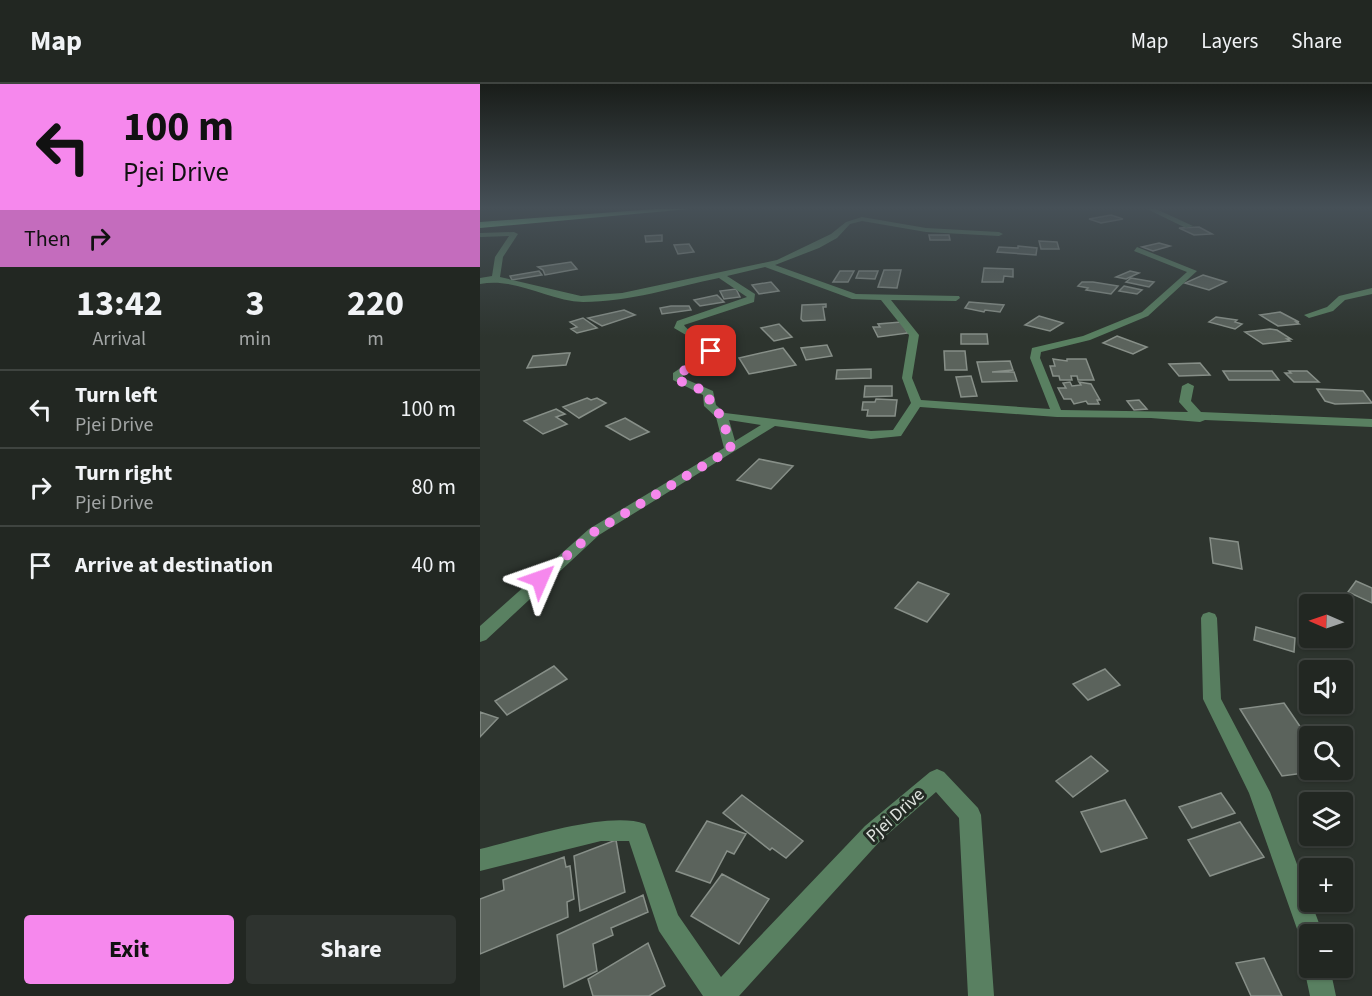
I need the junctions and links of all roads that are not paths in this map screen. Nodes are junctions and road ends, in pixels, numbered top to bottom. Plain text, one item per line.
1 (503, 252) edge
2 (804, 252) edge
3 (1144, 252) edge
4 (766, 265) junction
5 (722, 276) junction
6 (496, 278) junction
7 (480, 280) edge
8 (1372, 291) edge
9 (956, 298) dead end
10 (885, 299) junction
11 (1309, 315) dead end
12 (1188, 387) dead end
13 (917, 403) junction
14 (1057, 413) junction
15 (722, 416) junction
16 (1200, 418) junction
17 (774, 422) junction
18 (1372, 423) edge
19 (731, 449) junction
20 (1209, 618) dead end
21 (480, 636) edge
22 (480, 860) edge
23 (1307, 924) edge
24 (1319, 978) edge
25 (720, 996) edge
26 (981, 996) edge
27 (1323, 996) edge

1 - 6 street
2 - 4 street
3 - 14 street
4 - 5 street
4 - 10 street
5 - 6 street
5 - 15 street
6 - 7 street
8 - 11 street
9 - 10 street
10 - 13 street
12 - 16 street
13 - 14 street
13 - 17 street
14 - 16 street
15 - 17 street
15 - 19 street
16 - 18 street
17 - 19 street
19 - 21 street
20 - 23 street
22 - 25 street, Pjei Drive
24 - 27 street
25 - 26 street, Pjei Drive

